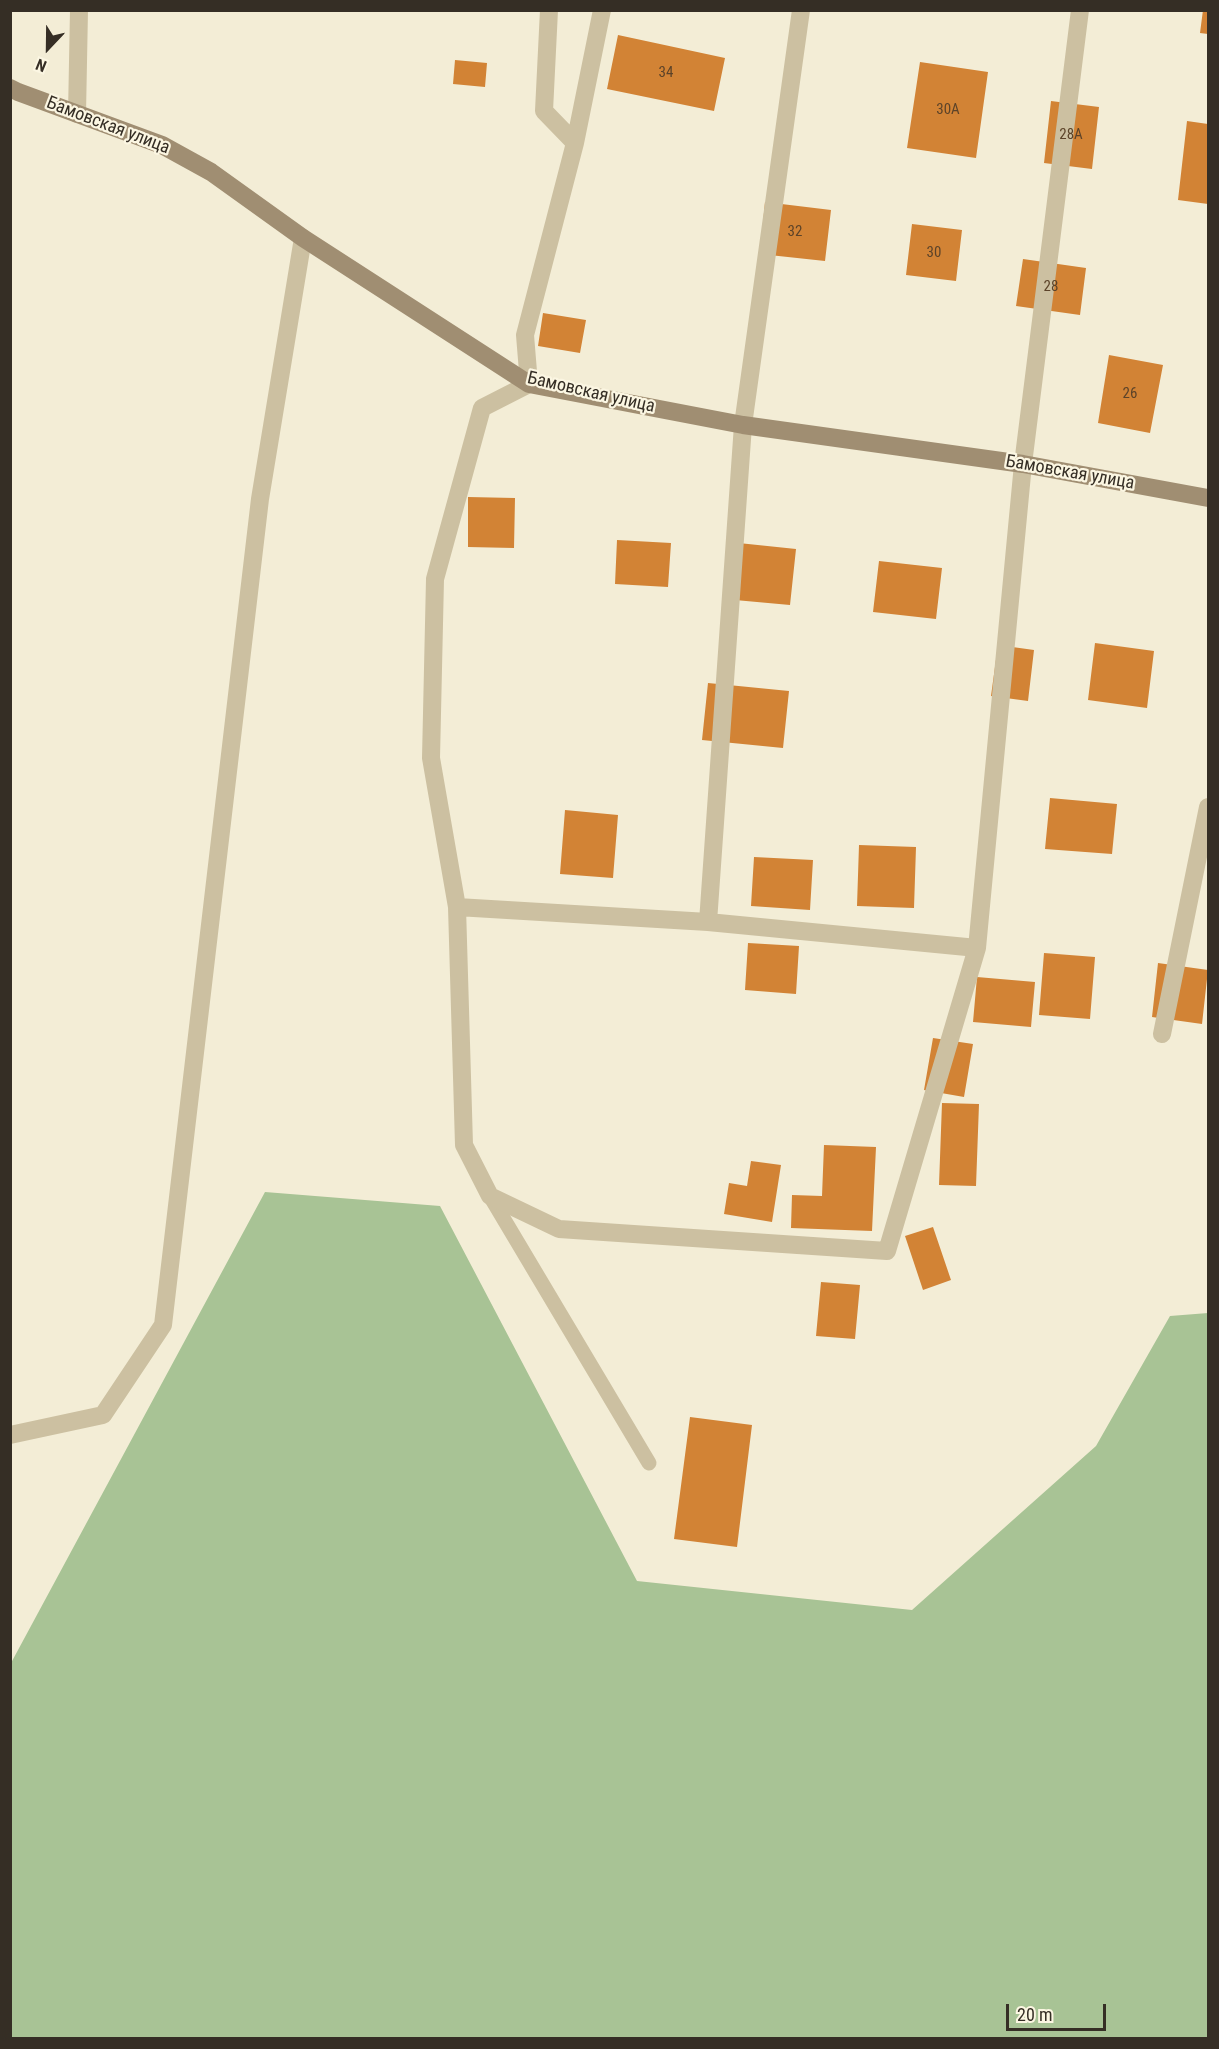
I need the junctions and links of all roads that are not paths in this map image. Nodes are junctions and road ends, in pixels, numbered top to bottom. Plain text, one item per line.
1 (79, 10) edge
2 (549, 10) edge
3 (602, 10) edge
4 (801, 10) edge
5 (1080, 10) edge
6 (10, 88) edge
7 (77, 114) junction
8 (575, 143) junction
9 (303, 238) junction
10 (529, 384) junction
11 (743, 425) junction
12 (1023, 464) junction
13 (1209, 498) edge
14 (1209, 807) edge
15 (457, 907) junction
16 (708, 922) junction
17 (977, 948) junction
18 (1162, 1034) dead end
19 (490, 1196) junction
20 (10, 1435) edge
21 (649, 1463) dead end

1 - 7 street
2 - 8 street
3 - 8 street
4 - 11 street
5 - 12 street
6 - 7 street, Бамовская улица
7 - 9 street, Бамовская улица
8 - 10 street
9 - 10 street, Бамовская улица
9 - 20 street
10 - 11 street, Бамовская улица
10 - 15 street
11 - 12 street, Бамовская улица
11 - 16 street
12 - 13 street, Бамовская улица
12 - 17 street
14 - 18 street
15 - 16 street
15 - 19 street
16 - 17 street
17 - 19 street
19 - 21 lane

